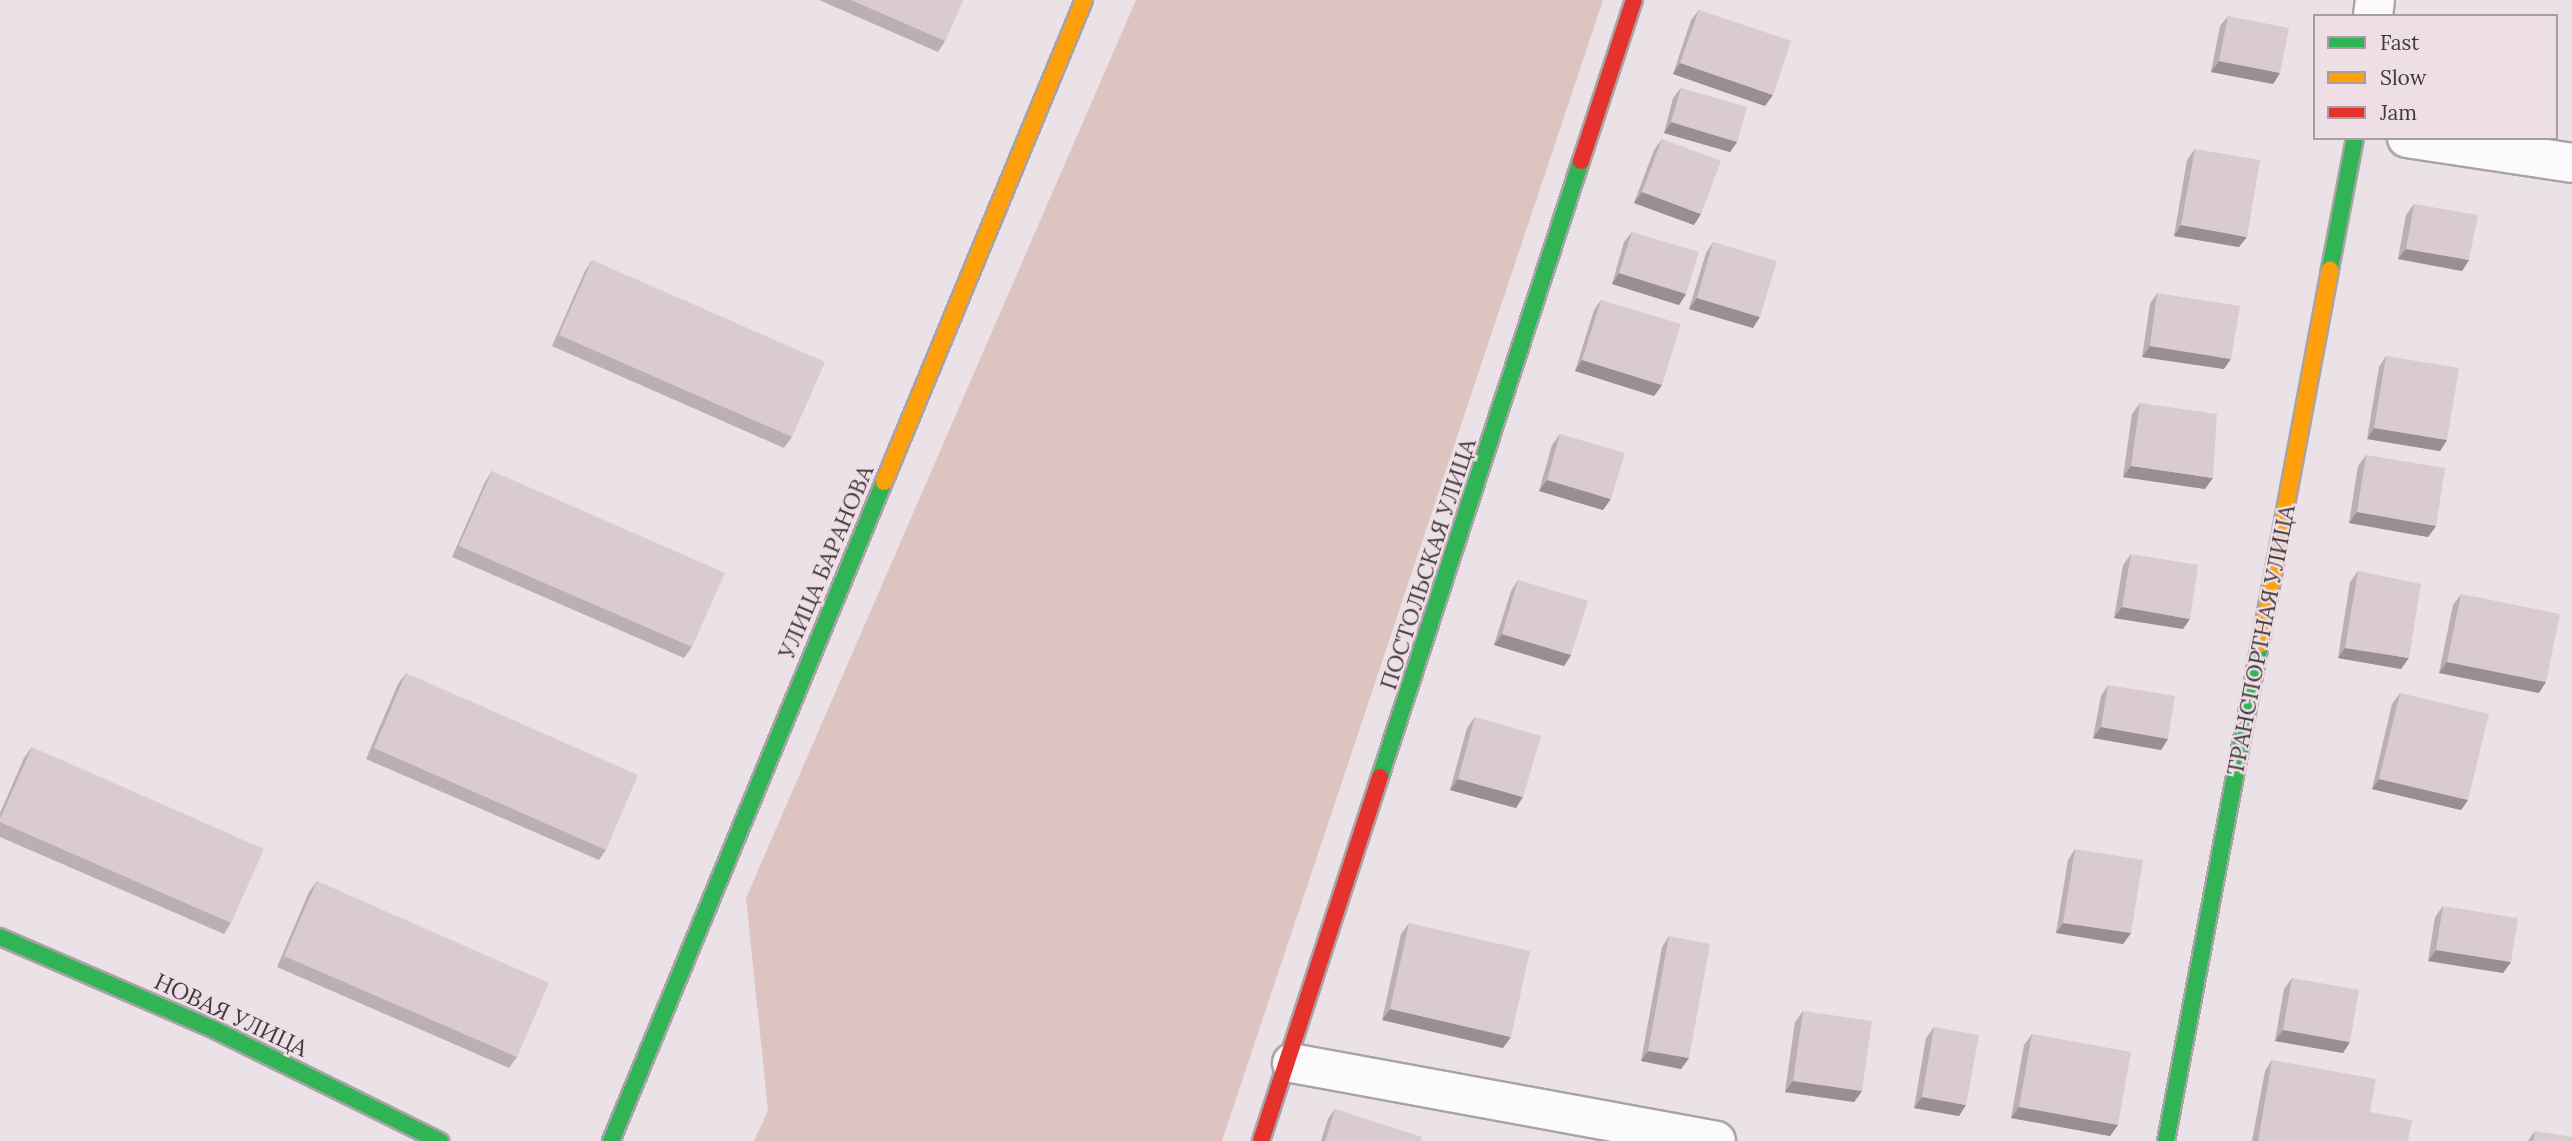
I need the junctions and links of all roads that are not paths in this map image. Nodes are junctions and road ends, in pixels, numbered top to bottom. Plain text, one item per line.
1 (1084, 0) edge
2 (1634, 0) edge
3 (2356, 140) edge
4 (2420, 140) edge
5 (2572, 163) edge
6 (0, 937) edge
7 (1292, 1062) junction
8 (440, 1141) edge
9 (611, 1141) edge
10 (1261, 1141) edge
11 (1716, 1141) edge
12 (2166, 1141) edge

1 - 9 street, УЛИЦА БАРАНОВА
2 - 7 street, ПОСТОЛЬСКАЯ УЛИЦА
3 - 12 street, ТРАНСПОРТНАЯ УЛИЦА
4 - 5 street
6 - 8 street, НОВАЯ УЛИЦА
7 - 10 street, ПОСТОЛЬСКАЯ УЛИЦА
7 - 11 street

